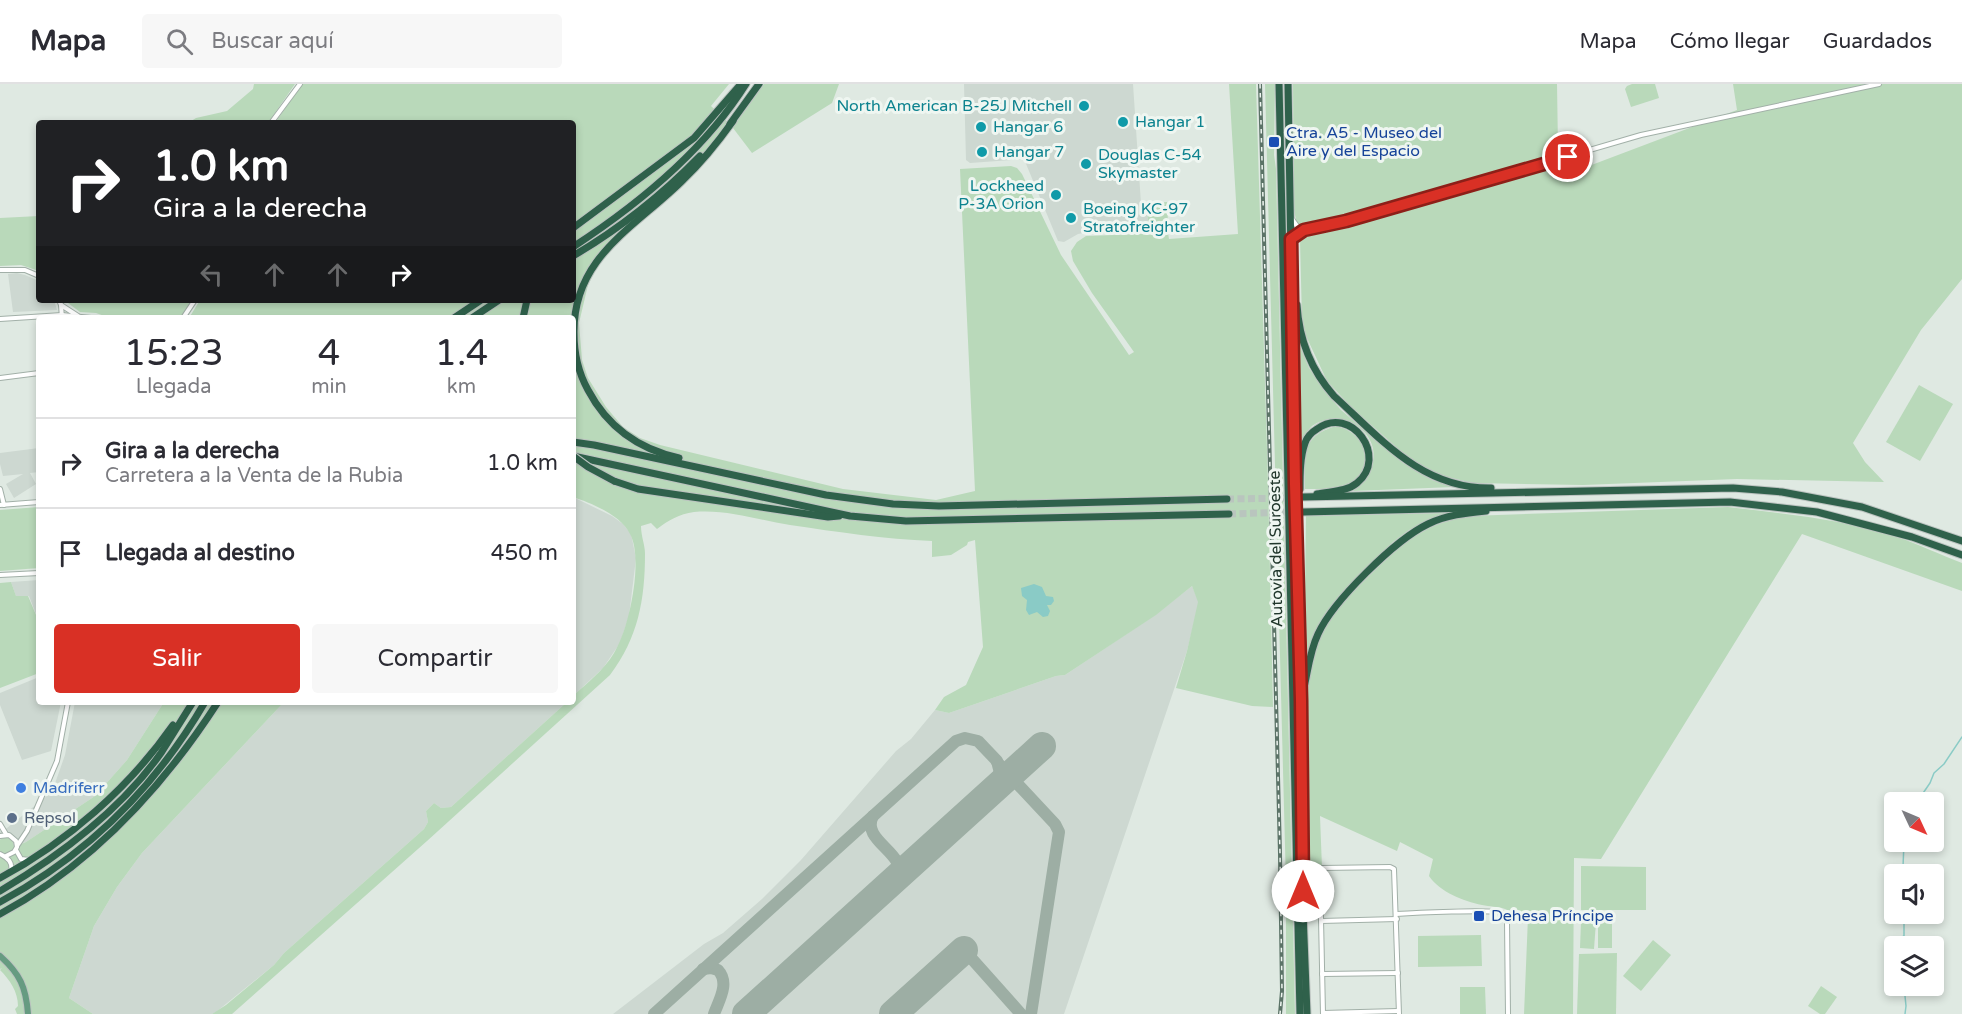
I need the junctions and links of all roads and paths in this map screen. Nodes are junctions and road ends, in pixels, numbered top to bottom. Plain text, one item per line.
1 (300, 84) edge
2 (741, 84) edge
3 (746, 84) edge
4 (759, 84) edge
5 (1278, 84) edge
6 (1288, 84) edge
7 (1879, 84) edge
8 (273, 120) edge
9 (733, 121) junction
10 (1291, 217) junction
11 (576, 226) edge
12 (1304, 230) junction
13 (1291, 239) junction
14 (576, 245) edge
15 (576, 254) edge
16 (1292, 255) junction
17 (0, 270) edge
18 (36, 275) edge
19 (61, 303) edge
20 (476, 303) edge
21 (494, 303) edge
22 (78, 315) edge
23 (458, 315) edge
24 (476, 315) edge
25 (576, 316) edge
26 (36, 318) edge
27 (0, 319) edge
28 (576, 358) edge
29 (36, 374) edge
30 (0, 378) edge
31 (576, 442) edge
32 (576, 457) edge
33 (576, 458) edge
34 (727, 474) junction
35 (0, 489) edge
36 (1550, 491) junction
37 (1227, 499) tunnel mouth
38 (36, 502) edge
39 (2, 505) edge
40 (1493, 508) junction
41 (1303, 512) tunnel mouth
42 (1229, 514) tunnel mouth
43 (850, 516) junction
44 (1962, 541) edge
45 (1962, 555) edge
46 (36, 573) edge
47 (0, 575) edge
48 (1298, 587) junction
49 (1301, 700) junction
50 (67, 705) edge
51 (190, 705) edge
52 (190, 705) edge
53 (203, 705) edge
54 (215, 705) edge
55 (215, 705) edge
56 (167, 761) junction
57 (0, 824) edge
58 (27, 831) junction
59 (6, 834) junction
60 (0, 836) edge
61 (13, 837) junction
62 (16, 848) junction
63 (0, 854) edge
64 (6, 856) junction
65 (30, 860) junction
66 (11, 873) junction
67 (0, 878) edge
68 (0, 891) edge
69 (0, 902) edge
70 (0, 914) edge
71 (1396, 914) junction
72 (1397, 919) junction
73 (1321, 921) junction
74 (0, 957) edge
75 (1398, 973) junction
76 (1322, 974) junction
77 (1323, 1013) edge
78 (1398, 1013) edge
79 (28, 1014) edge
80 (1300, 1014) edge
81 (1307, 1014) edge
82 (1508, 1014) edge

1 - 8 street
2 - 11 highway
3 - 14 highway
4 - 9 highway
5 - 80 highway, Autovía del Suroeste
6 - 10 highway, Autovía del Suroeste
7 - 12 street
9 - 15 highway
9 - 25 highway
10 - 12 street
10 - 13 highway, Autovía del Suroeste
12 - 13 street
13 - 16 highway, Autovía del Suroeste
16 - 36 highway
16 - 48 highway, Autovía del Suroeste
17 - 18 street
19 - 22 street
20 - 23 highway
21 - 24 highway
26 - 27 street
28 - 34 highway
29 - 30 street
31 - 34 highway
32 - 43 highway
33 - 43 highway, bridge
34 - 37 highway
35 - 39 street
36 - 44 highway
36 - 48 highway
38 - 39 street
40 - 41 highway
40 - 45 highway
40 - 49 highway
42 - 43 highway
46 - 47 street
48 - 49 highway, Autovía del Suroeste
49 - 81 highway, Autovía del Suroeste
50 - 58 street
51 - 65 highway
52 - 68 highway
53 - 56 highway
54 - 56 highway
55 - 70 highway
56 - 69 highway
57 - 59 street
58 - 61 street
58 - 62 street
59 - 60 street
59 - 61 street
61 - 62 street
62 - 64 street
62 - 65 street
63 - 64 street
64 - 66 street
65 - 66 highway
66 - 67 highway
71 - 72 street
71 - 73 street
71 - 82 street
72 - 73 street
72 - 75 street
73 - 76 street
74 - 79 main road
75 - 76 street
75 - 78 street
76 - 77 street
77 - 78 street

